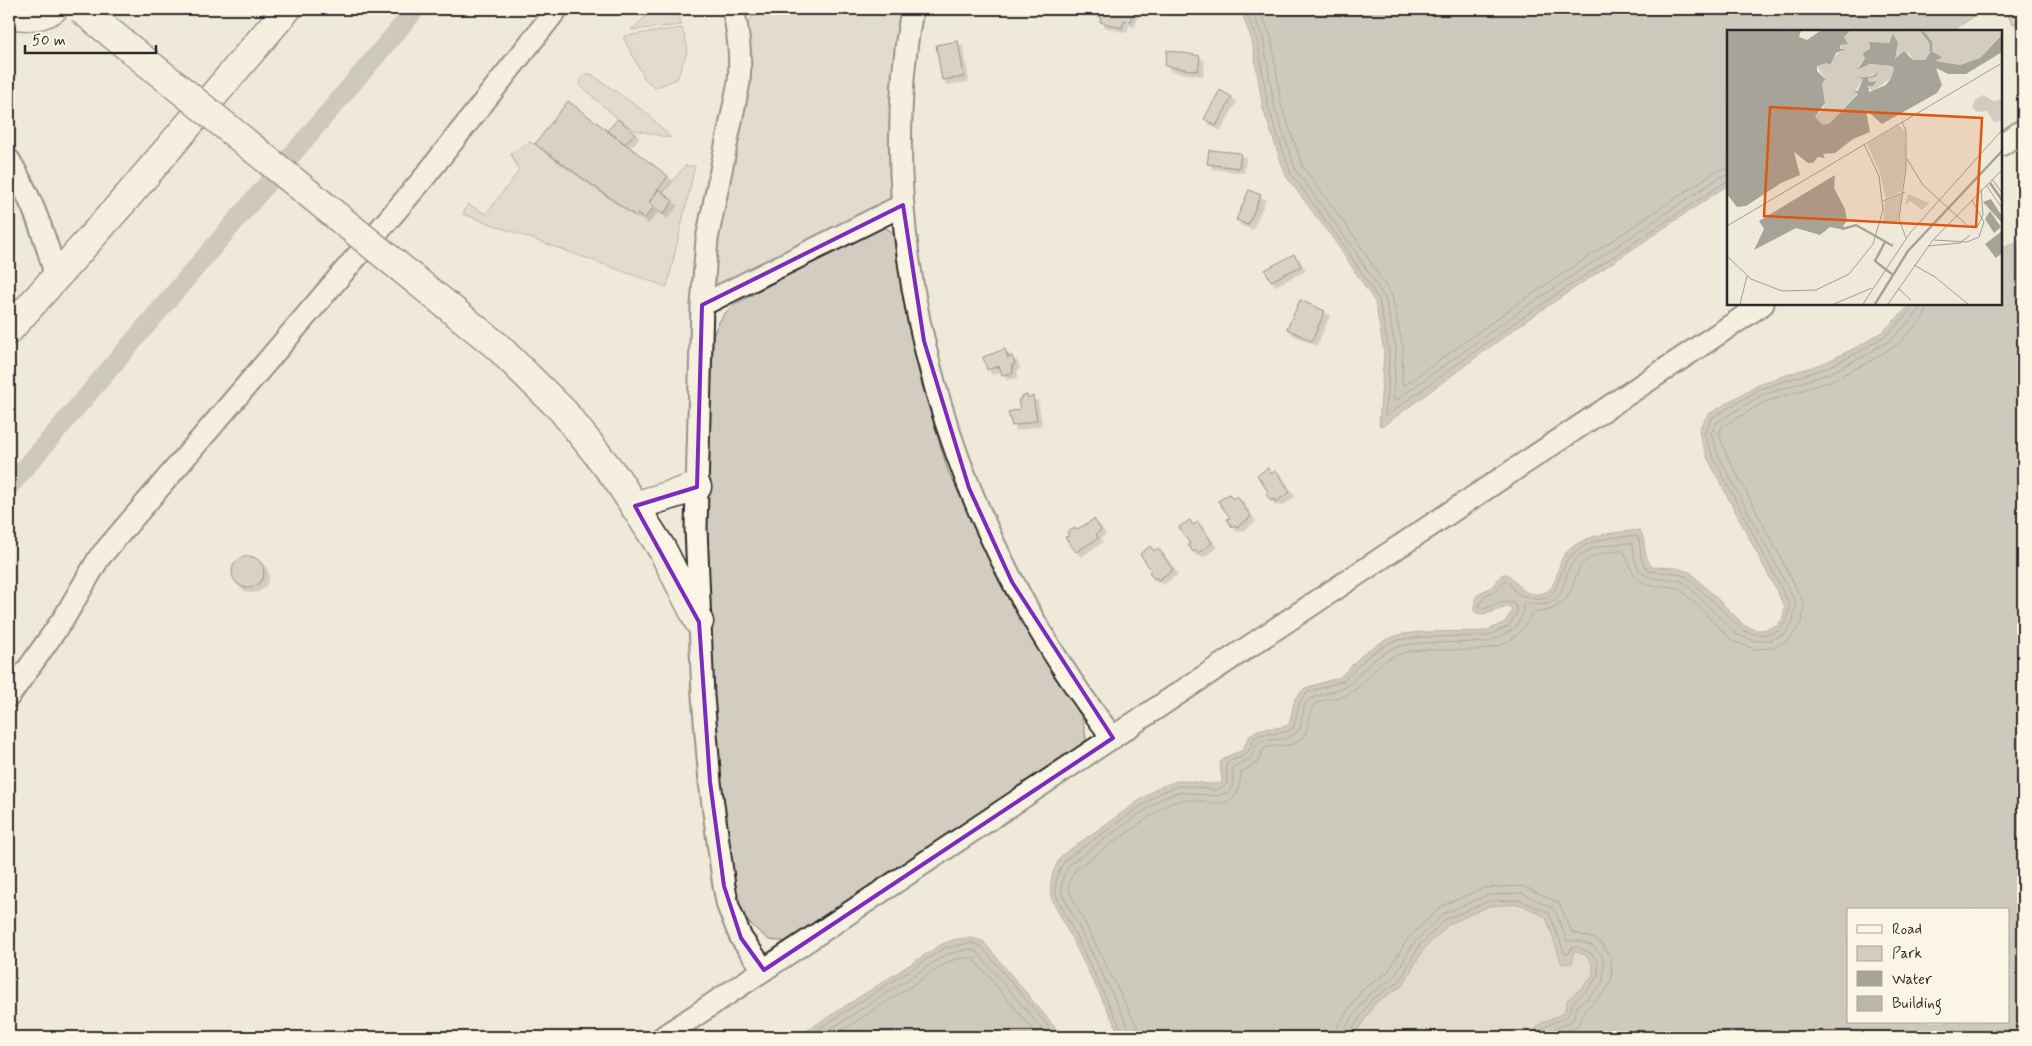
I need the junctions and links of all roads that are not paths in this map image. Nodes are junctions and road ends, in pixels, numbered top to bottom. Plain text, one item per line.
1 (53, 9) edge
2 (81, 9) edge
3 (287, 9) edge
4 (557, 9) edge
5 (733, 9) edge
6 (912, 9) edge
7 (9, 13) edge
8 (2023, 130) edge
9 (2002, 144) edge
10 (9, 160) edge
11 (903, 205) junction
12 (56, 279) junction
13 (702, 305) junction
14 (1762, 305) edge
15 (9, 330) edge
16 (696, 487) junction
17 (636, 506) junction
18 (699, 622) junction
19 (9, 696) edge
20 (1113, 738) junction
21 (764, 970) junction
22 (663, 1037) edge

1 - 7 main road
2 - 17 main road, bridge
3 - 12 main road
4 - 19 street
5 - 13 street
6 - 11 street
8 - 9 street
10 - 12 street
11 - 13 street
11 - 20 street
12 - 15 main road
13 - 16 street
14 - 20 street
16 - 17 main road
16 - 18 street
17 - 18 main road
18 - 21 street
20 - 21 street
21 - 22 street

